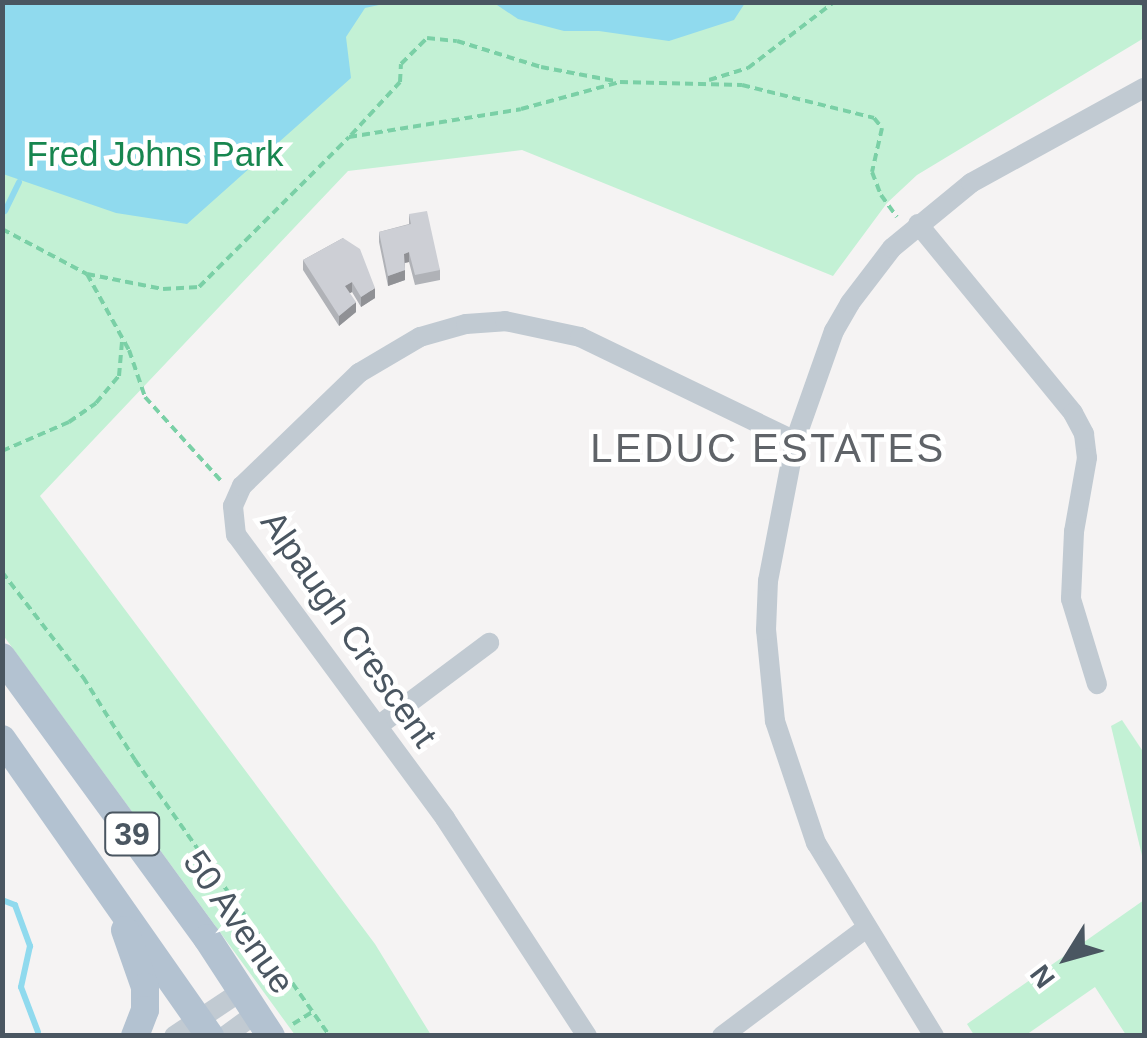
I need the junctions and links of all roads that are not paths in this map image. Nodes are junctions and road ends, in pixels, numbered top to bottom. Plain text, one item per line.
1 (1144, 88) edge
2 (913, 229) junction
3 (795, 441) junction
4 (490, 643) dead end
5 (2, 658) edge
6 (1098, 684) dead end
7 (378, 726) junction
8 (2, 739) edge
9 (78, 846) junction
10 (865, 929) junction
11 (265, 1016) edge
12 (205, 1027) edge
13 (135, 1036) edge
14 (174, 1036) edge
15 (224, 1036) edge
16 (587, 1036) edge
17 (722, 1036) edge
18 (934, 1036) edge

1 - 2 street
2 - 3 street
2 - 6 street
3 - 7 street, Alpaugh Crescent
3 - 10 street
4 - 7 street
5 - 11 main road, 50 Avenue / 39
7 - 16 street, Alpaugh Crescent
8 - 9 main road, 39
9 - 12 main road, 39
9 - 13 main road
10 - 17 street
10 - 18 street
11 - 12 street
11 - 15 street
12 - 14 street

